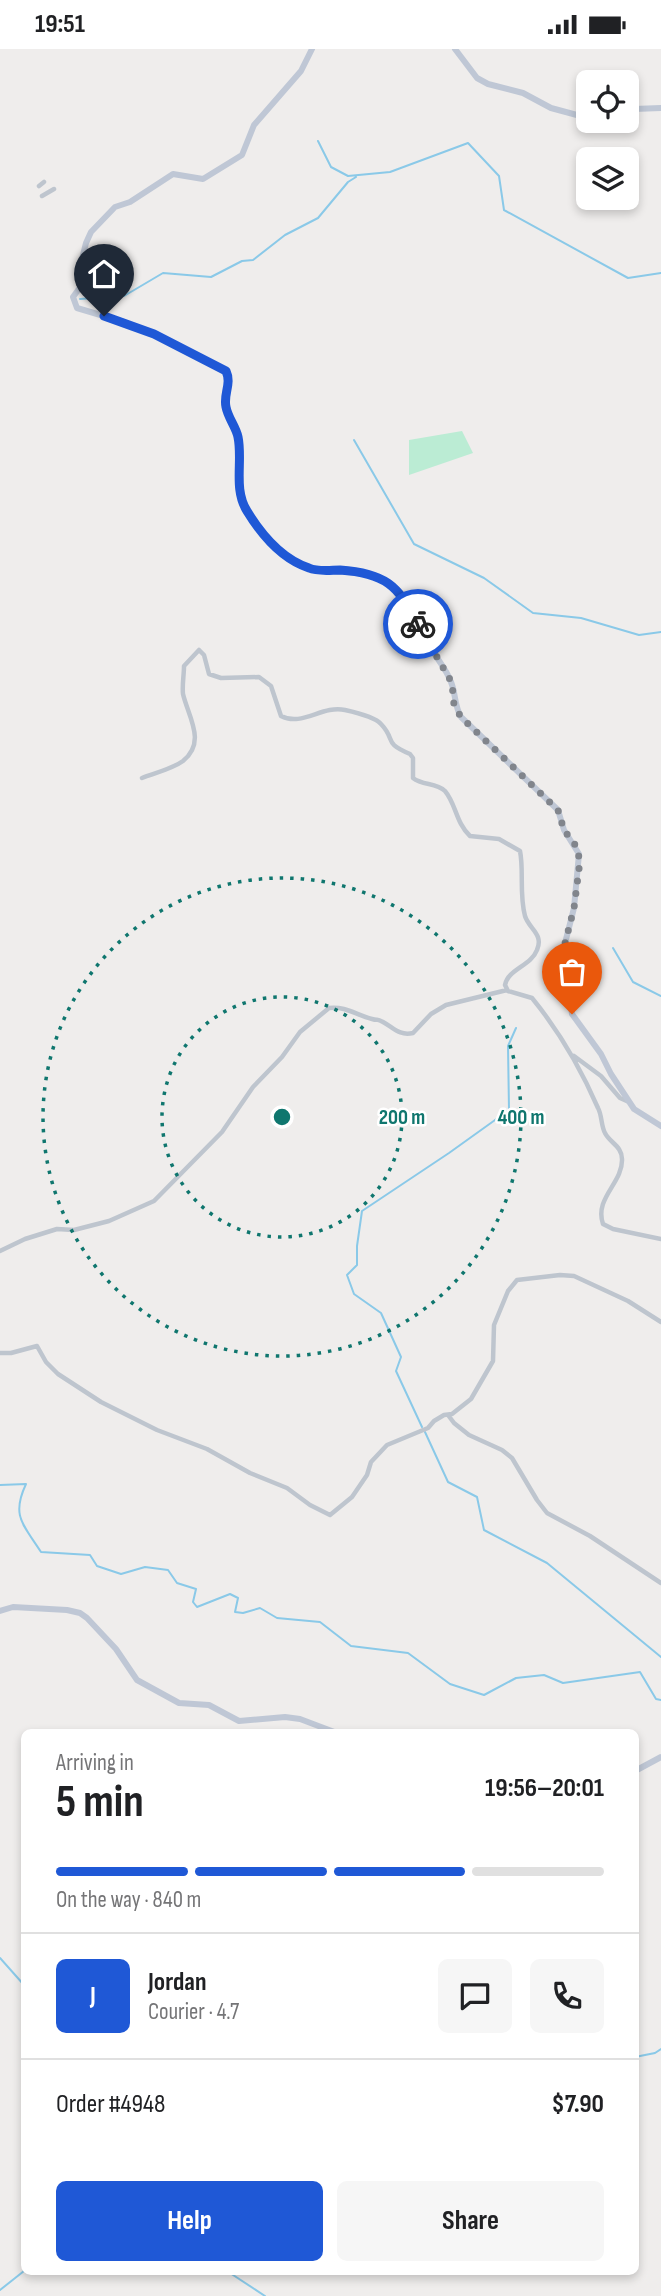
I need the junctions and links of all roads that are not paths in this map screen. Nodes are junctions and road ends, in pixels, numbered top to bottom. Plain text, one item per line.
1 (312, 49) edge
2 (455, 49) edge
3 (661, 108) edge
4 (639, 109) edge
5 (576, 115) edge
6 (54, 189) dead end
7 (42, 196) dead end
8 (142, 778) dead end
9 (507, 990) junction
10 (573, 1056) junction
11 (629, 1102) junction
12 (661, 1126) edge
13 (661, 1239) edge
14 (0, 1251) edge
15 (661, 1322) edge
16 (0, 1353) edge
17 (448, 1416) junction
18 (661, 1583) edge
19 (0, 1611) edge
20 (326, 1729) edge
21 (661, 1757) edge
22 (639, 1769) edge

1 - 11 main road
2 - 5 main road
3 - 4 main road
6 - 7 street
8 - 9 street
9 - 10 street
9 - 14 street
10 - 11 street
10 - 13 street
11 - 12 main road
15 - 17 street
16 - 17 street
17 - 18 street
19 - 20 main road
21 - 22 main road

